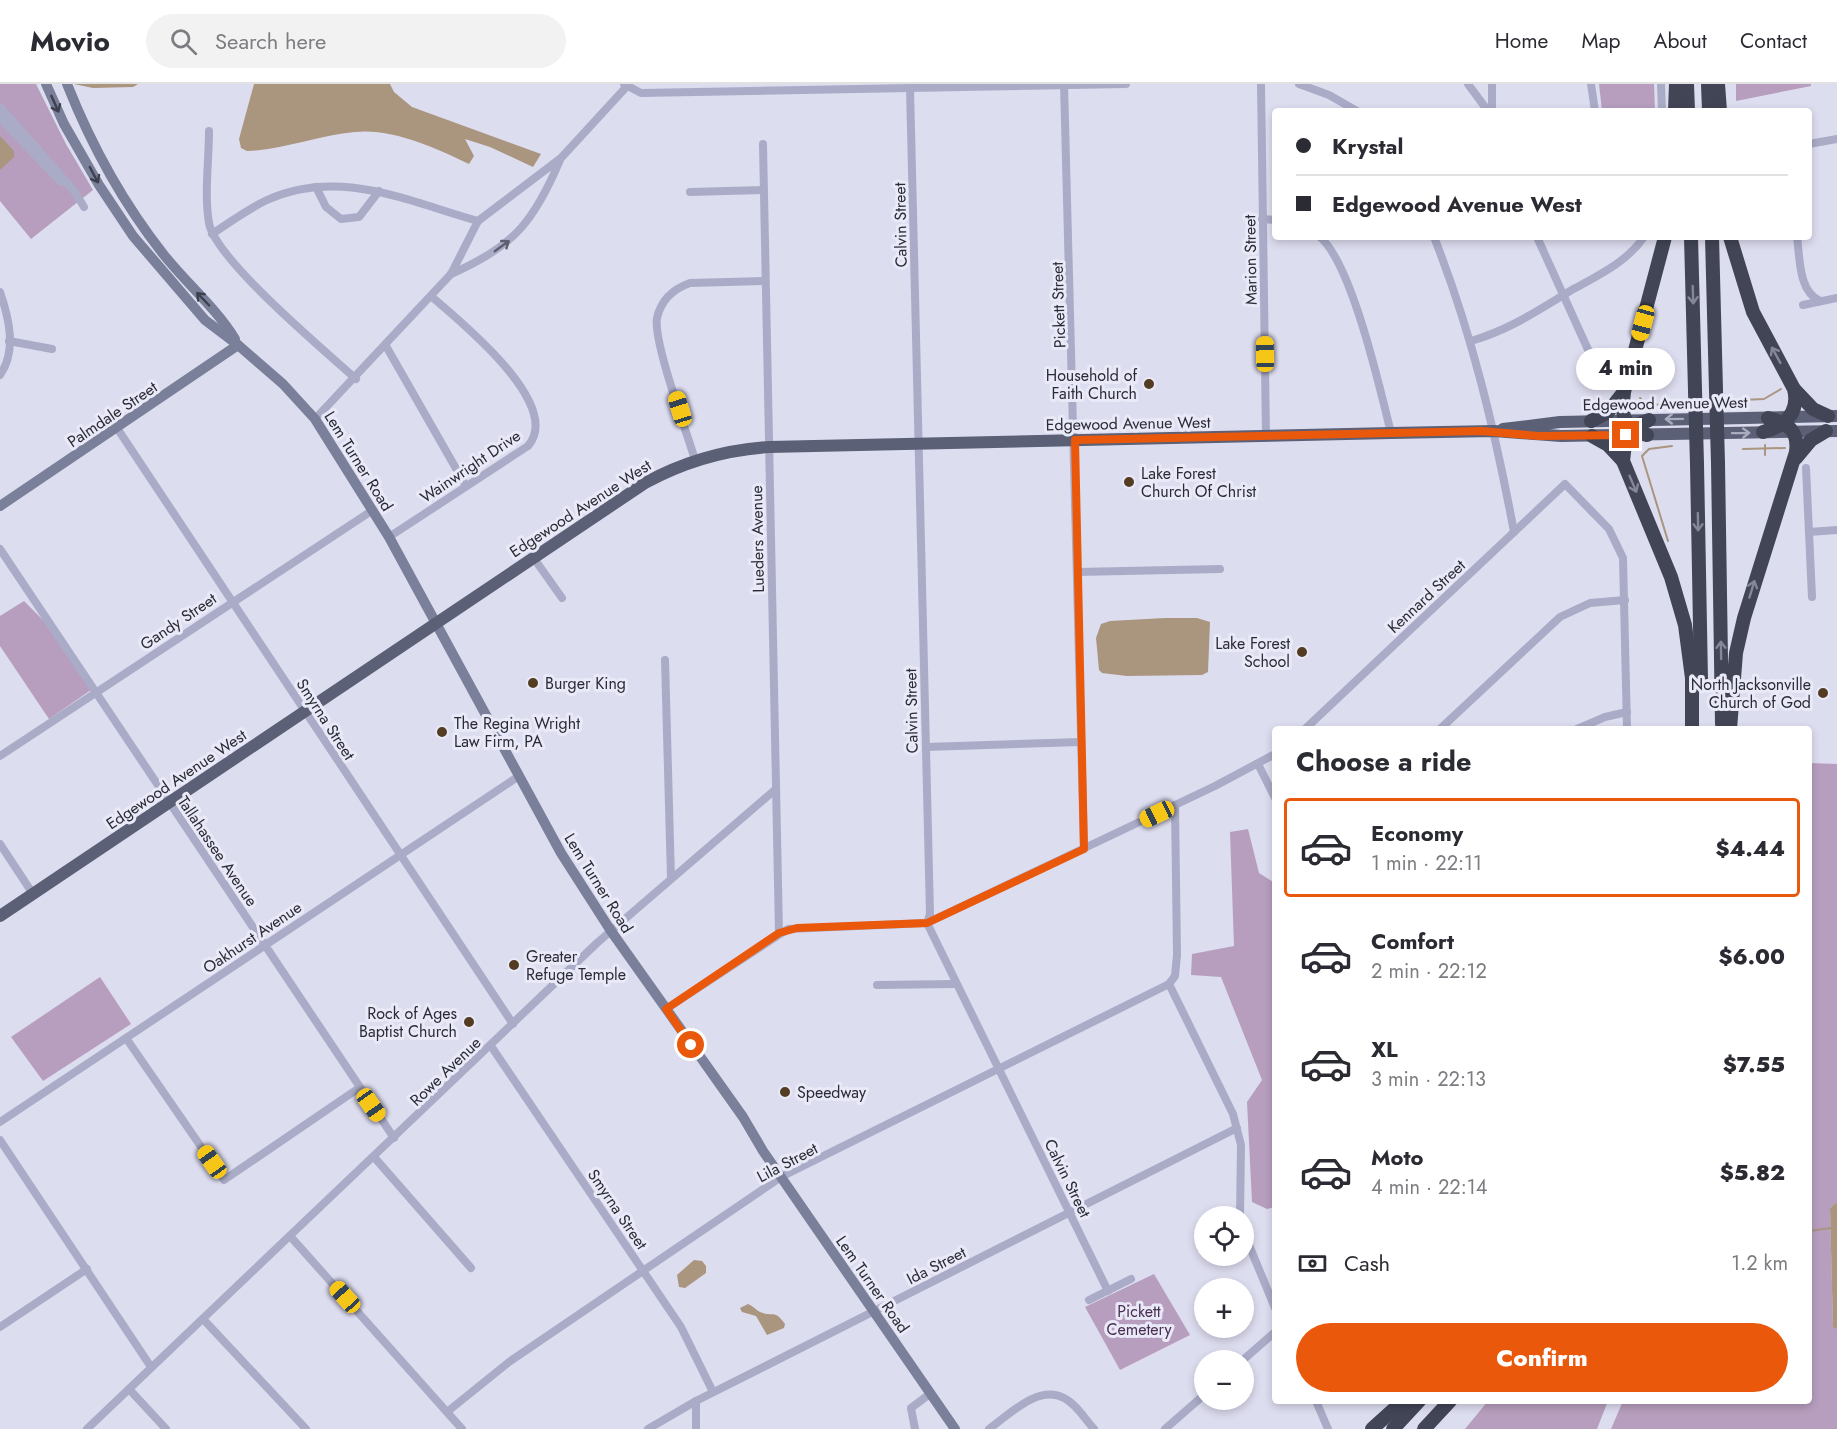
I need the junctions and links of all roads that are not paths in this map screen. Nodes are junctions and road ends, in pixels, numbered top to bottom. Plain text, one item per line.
1 (46, 84) edge
2 (67, 84) edge
3 (1126, 84) edge
4 (1261, 84) edge
5 (1299, 84) edge
6 (1468, 84) edge
7 (1492, 84) edge
8 (1591, 84) edge
9 (1661, 84) edge
10 (1676, 84) edge
11 (1687, 84) edge
12 (1708, 84) edge
13 (1718, 84) edge
14 (627, 85) edge
15 (1064, 85) edge
16 (900, 86) edge
17 (910, 88) junction
18 (0, 107) edge
19 (1352, 108) edge
20 (1486, 108) edge
21 (1492, 108) edge
22 (1595, 108) edge
23 (1662, 108) edge
24 (1675, 108) edge
25 (1688, 108) edge
26 (1709, 108) edge
27 (1720, 108) edge
28 (0, 118) edge
29 (210, 131) dead end
30 (1837, 139) edge
31 (1812, 143) edge
32 (763, 144) dead end
33 (561, 158) junction
34 (316, 187) junction
35 (763, 190) junction
36 (379, 191) junction
37 (690, 192) dead end
38 (1262, 219) junction
39 (478, 220) junction
40 (1272, 220) edge
41 (212, 234) junction
42 (1322, 240) edge
43 (1435, 240) edge
44 (1538, 240) edge
45 (1641, 240) edge
46 (1664, 240) edge
47 (1691, 240) edge
48 (1712, 240) edge
49 (1731, 240) edge
50 (1797, 240) edge
51 (451, 274) junction
52 (765, 281) junction
53 (0, 292) edge
54 (1562, 296) junction
55 (432, 297) junction
56 (1837, 298) edge
57 (1820, 301) junction
58 (1803, 305) dead end
59 (4, 330) edge
60 (9, 341) junction
61 (1471, 341) junction
62 (238, 345) junction
63 (386, 346) junction
64 (52, 349) dead end
65 (0, 375) edge
66 (1600, 376) dead end
67 (356, 379) junction
68 (1794, 389) junction
69 (1624, 392) junction
70 (1833, 416) edge
71 (1768, 418) joint
72 (315, 419) junction
73 (1649, 420) joint
74 (1591, 421) junction
75 (1790, 424) junction
76 (117, 428) junction
77 (1627, 428) junction
78 (1494, 431) junction
79 (1831, 431) edge
80 (1391, 432) junction
81 (1763, 432) joint
82 (1647, 435) joint
83 (1266, 436) junction
84 (1592, 436) junction
85 (1075, 440) junction
86 (918, 444) junction
87 (769, 447) junction
88 (695, 460) junction
89 (1623, 461) junction
90 (1800, 465) junction
91 (466, 486) junction
92 (0, 506) edge
93 (373, 510) junction
94 (1837, 530) edge
95 (1514, 532) junction
96 (1809, 532) junction
97 (389, 537) junction
98 (0, 549) edge
99 (533, 557) junction
100 (1220, 569) dead end
101 (1077, 572) junction
102 (1812, 597) dead end
103 (562, 598) dead end
104 (1625, 600) junction
105 (232, 602) junction
106 (436, 622) junction
107 (665, 660) dead end
108 (97, 692) junction
109 (304, 711) junction
110 (1627, 712) junction
111 (1308, 726) edge
112 (1443, 726) edge
113 (1584, 726) edge
114 (1627, 726) edge
115 (1692, 726) edge
116 (1700, 726) edge
117 (1722, 726) edge
118 (1731, 726) edge
119 (1081, 742) junction
120 (926, 747) junction
121 (0, 756) edge
122 (1272, 756) edge
123 (1258, 764) junction
124 (519, 776) junction
125 (776, 789) junction
126 (1272, 792) edge
127 (170, 803) junction
128 (1175, 805) junction
129 (0, 844) edge
130 (1084, 849) junction
131 (400, 854) junction
132 (671, 878) junction
133 (33, 894) junction
134 (0, 916) edge
135 (927, 923) junction
136 (611, 931) junction
137 (779, 933) junction
138 (265, 945) junction
139 (955, 984) junction
140 (1169, 984) junction
141 (877, 985) dead end
142 (666, 1009) junction
143 (513, 1024) junction
144 (126, 1038) junction
145 (491, 1046) junction
146 (998, 1069) junction
147 (359, 1088) junction
148 (0, 1122) edge
149 (1237, 1128) junction
150 (394, 1138) junction
151 (0, 1140) edge
152 (374, 1157) junction
153 (781, 1177) junction
154 (1240, 1206) edge
155 (1070, 1213) junction
156 (290, 1236) junction
157 (1254, 1257) edge
158 (471, 1268) dead end
159 (87, 1269) junction
160 (643, 1270) junction
161 (1131, 1279) dead end
162 (1108, 1291) junction
163 (1089, 1300) dead end
164 (1272, 1301) edge
165 (874, 1311) junction
166 (203, 1319) junction
167 (0, 1327) edge
168 (1272, 1335) edge
169 (1254, 1350) edge
170 (152, 1367) junction
171 (129, 1389) junction
172 (713, 1392) junction
173 (931, 1393) junction
174 (696, 1401) junction
175 (1194, 1404) edge
176 (1317, 1404) edge
177 (1400, 1404) edge
178 (1416, 1404) edge
179 (1447, 1404) edge
180 (447, 1412) junction
181 (87, 1429) edge
182 (166, 1429) edge
183 (306, 1429) edge
184 (462, 1429) edge
185 (648, 1429) edge
186 (696, 1429) edge
187 (915, 1429) edge
188 (955, 1429) edge
189 (989, 1429) edge
190 (1094, 1429) edge
191 (1165, 1429) edge
192 (1328, 1429) edge
193 (1372, 1429) edge
194 (1393, 1429) edge
195 (1424, 1429) edge

1 -> 62 main road, Lem Turner Road
62 -> 2 main road, Lem Turner Road
3 - 15 street
4 - 38 street, Marion Street
5 - 19 street
6 - 20 street
7 - 21 street
8 - 22 street
9 - 23 street
10 - 24 highway
11 - 25 highway
12 - 26 highway
13 - 27 highway
14 - 16 street
14 - 33 street
15 - 17 street
15 - 85 street, Pickett Street
16 - 17 street
17 - 86 street, Calvin Street
18 - 28 street
29 - 41 street
30 - 31 street
32 - 35 street, Lueders Avenue
33 - 39 street
51 -> 33 street
34 - 36 street
34 - 36 street
34 - 41 street
35 - 37 street
35 - 52 street, Lueders Avenue
36 - 39 street
38 - 40 street
38 - 83 street, Marion Street
39 - 51 street
41 - 67 street
42 - 80 street
43 - 61 street
44 - 54 street
45 - 54 street
46 - 69 highway
47 -> 116 highway, bridge
117 -> 48 highway, bridge
68 -> 49 highway
50 - 57 street
51 - 55 street
52 - 87 street, Lueders Avenue
52 - 88 street
53 - 59 street
54 - 61 street
54 - 66 street
55 - 63 street
55 - 91 street, Wainwright Drive
56 - 57 street
57 - 58 street
59 - 60 street
60 - 64 street
60 - 65 street
61 - 78 street
62 - 72 main road, Lem Turner Road
62 - 76 main road, Palmdale Street
63 - 67 street
63 - 91 street
67 - 72 street
68 - 70 highway
68 - 75 highway
69 - 74 highway
69 - 77 highway
70 - 75 main road
71 -> 73 main road, Edgewood Avenue West
71 - 75 highway
72 - 93 main road, Lem Turner Road
73 - 77 highway
74 - 77 main road, Edgewood Avenue West
74 - 78 main road, Edgewood Avenue West
75 - 79 main road
75 - 81 highway
75 - 90 highway
76 - 92 main road, Palmdale Street
76 - 105 street, Smyrna Street
77 - 82 highway
77 - 84 main road, Edgewood Avenue West
77 - 89 highway
78 - 80 main road, Edgewood Avenue West
78 - 84 main road, Edgewood Avenue West
78 - 95 street
79 - 90 highway
80 - 83 main road, Edgewood Avenue West
82 -> 81 main road, Edgewood Avenue West
83 - 85 main road, Edgewood Avenue West
84 - 89 highway
85 - 86 main road, Edgewood Avenue West
85 - 101 street, Pickett Street
86 - 87 main road, Edgewood Avenue West
86 - 120 street, Calvin Street
87 - 88 main road, Edgewood Avenue West
87 - 125 street, Lueders Avenue
88 - 99 main road, Edgewood Avenue West
89 -> 115 highway
90 - 96 street
118 -> 90 highway
91 - 97 street, Wainwright Drive
93 - 97 main road, Lem Turner Road
93 - 105 street, Gandy Street
94 - 96 street
95 - 104 street, Kennard Street
95 - 111 street, Kennard Street
96 - 102 street
97 - 106 main road, Lem Turner Road
98 - 108 street, Tallahassee Avenue
99 - 103 street
99 - 106 main road, Edgewood Avenue West
100 - 101 street
101 - 119 street, Pickett Street
104 - 110 street
104 - 112 street
105 - 108 street, Gandy Street
105 - 109 street, Smyrna Street
106 - 109 main road, Edgewood Avenue West
106 - 124 main road, Lem Turner Road
107 - 132 street
108 - 121 street, Gandy Street
108 - 127 street, Tallahassee Avenue
109 - 127 main road, Edgewood Avenue West
109 - 131 street, Smyrna Street
110 - 113 street
110 - 114 street
119 - 120 street
119 - 130 street, Pickett Street
120 - 135 street, Calvin Street
122 - 123 street
123 - 126 street
123 - 128 street
124 - 131 street, Oakhurst Avenue
124 - 136 main road, Lem Turner Road
125 - 132 street, Rowe Avenue
125 - 137 street, Lueders Avenue
127 - 133 main road, Edgewood Avenue West
127 - 138 street, Tallahassee Avenue
128 - 130 street
128 - 140 street
129 - 133 street
130 - 135 street
131 - 138 street, Oakhurst Avenue
131 - 143 street, Smyrna Street
132 - 136 street, Rowe Avenue
133 - 134 main road, Edgewood Avenue West
135 - 137 street
135 - 139 street, Calvin Street
136 - 142 main road, Lem Turner Road
136 - 143 street, Rowe Avenue
137 - 142 street
138 - 144 street, Oakhurst Avenue
138 - 147 street, Tallahassee Avenue
139 - 141 street
139 - 146 street, Calvin Street
140 - 146 street, Lila Street
140 - 149 street
142 - 153 main road, Lem Turner Road
143 - 145 street, Rowe Avenue
144 - 147 street
144 - 148 street, Oakhurst Avenue
145 - 150 street, Rowe Avenue
145 - 160 street, Smyrna Street
146 - 153 street, Lila Street
146 - 155 street, Calvin Street
147 - 150 street, Tallahassee Avenue
149 - 154 street
149 - 155 street, Ida Street
150 - 152 street, Rowe Avenue
151 - 159 street
152 - 156 street, Rowe Avenue
152 - 158 street
153 - 160 street, Lila Street
153 - 165 main road, Lem Turner Road
155 - 162 street, Calvin Street
155 - 165 street, Ida Street
156 - 166 street, Rowe Avenue
156 - 180 street
157 - 164 street
159 - 167 street
159 - 170 street
160 - 172 street, Smyrna Street
160 - 180 street, Lila Street
161 - 162 street
162 - 163 street
165 - 172 street, Ida Street
165 - 173 main road, Lem Turner Road
166 - 170 street, Rowe Avenue
166 - 183 street
168 - 169 street
170 - 171 street, Rowe Avenue
171 - 181 street, Rowe Avenue
171 - 182 street
172 - 174 street, Ida Street
173 - 187 street
173 - 188 main road, Lem Turner Road
174 - 185 street, Ida Street
174 - 186 street
175 - 191 street
176 - 192 street
177 - 193 highway
178 - 194 highway
179 - 195 highway
180 - 184 street
189 - 190 street

